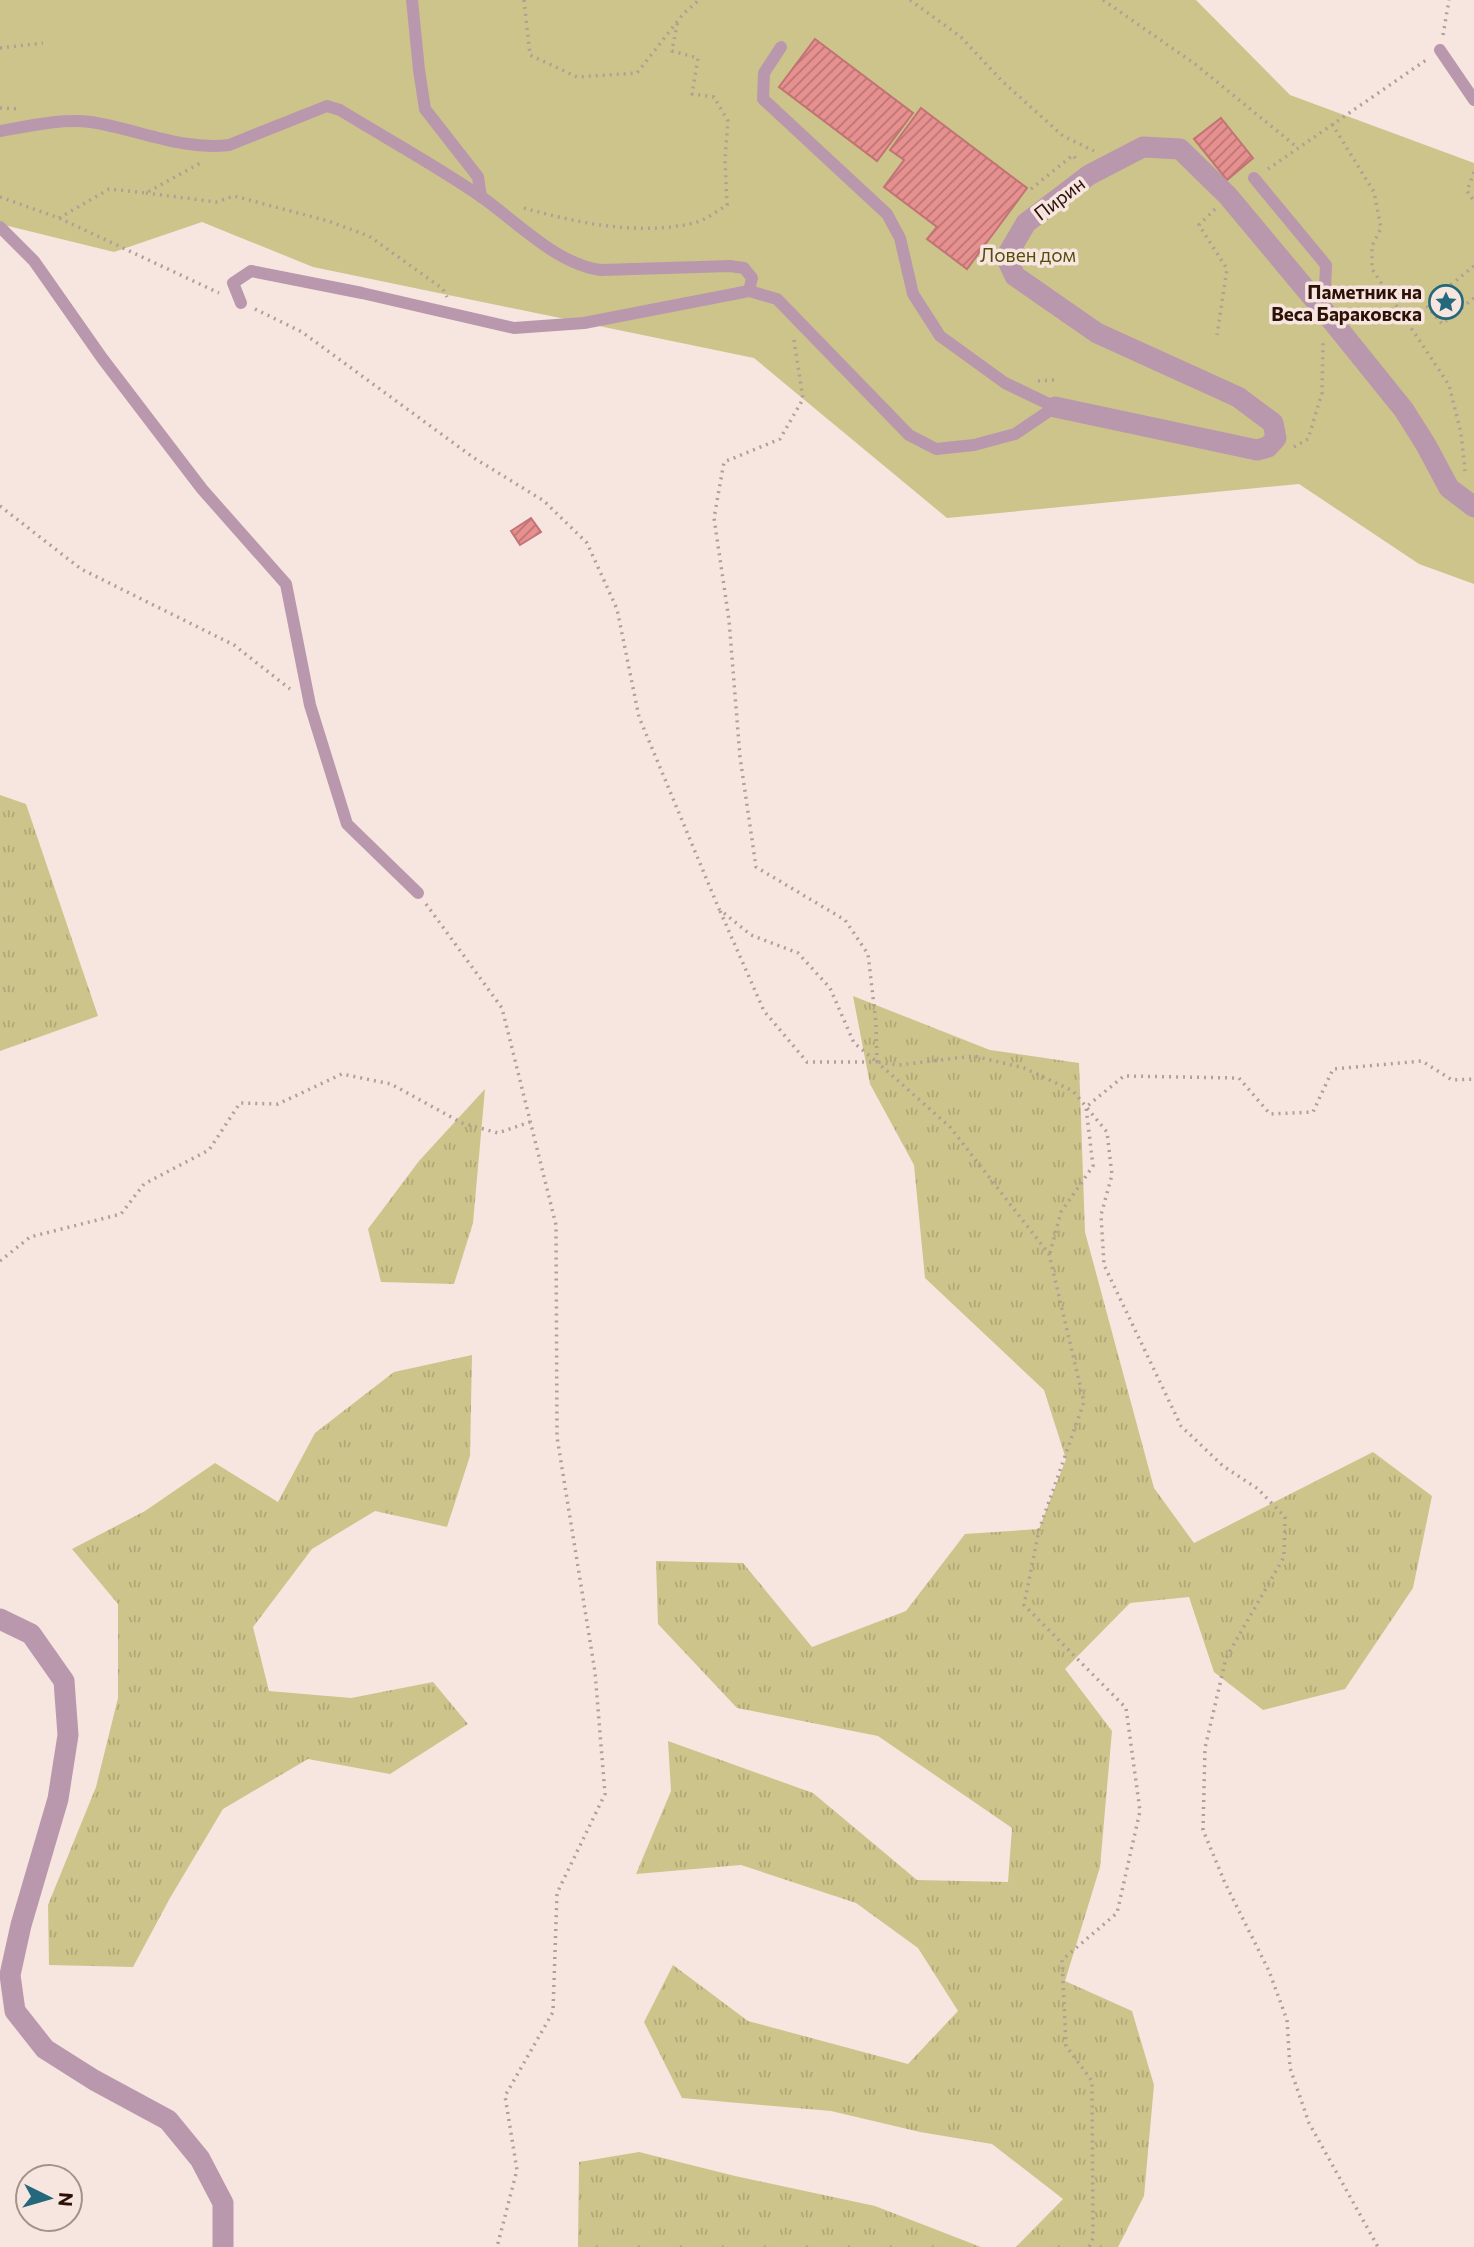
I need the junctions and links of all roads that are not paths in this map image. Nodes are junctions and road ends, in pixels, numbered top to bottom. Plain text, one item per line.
1 (412, 0) edge
2 (781, 47) dead end
3 (1440, 50) road end
4 (1474, 100) edge
5 (0, 131) edge
6 (1254, 178) road end
7 (481, 197) junction
8 (0, 227) edge
9 (749, 291) junction
10 (241, 303) road end
11 (1326, 314) junction
12 (1055, 407) junction
13 (1474, 508) edge
14 (418, 893) road end
15 (0, 1619) edge
16 (223, 2247) edge

1 - 7 lane
2 - 12 lane
3 - 4 lane
5 - 7 lane
6 - 11 lane
7 - 9 lane
8 - 14 lane
9 - 10 lane
9 - 12 lane
11 - 12 street, Пирин
11 - 13 street, Пирин
15 - 16 street

